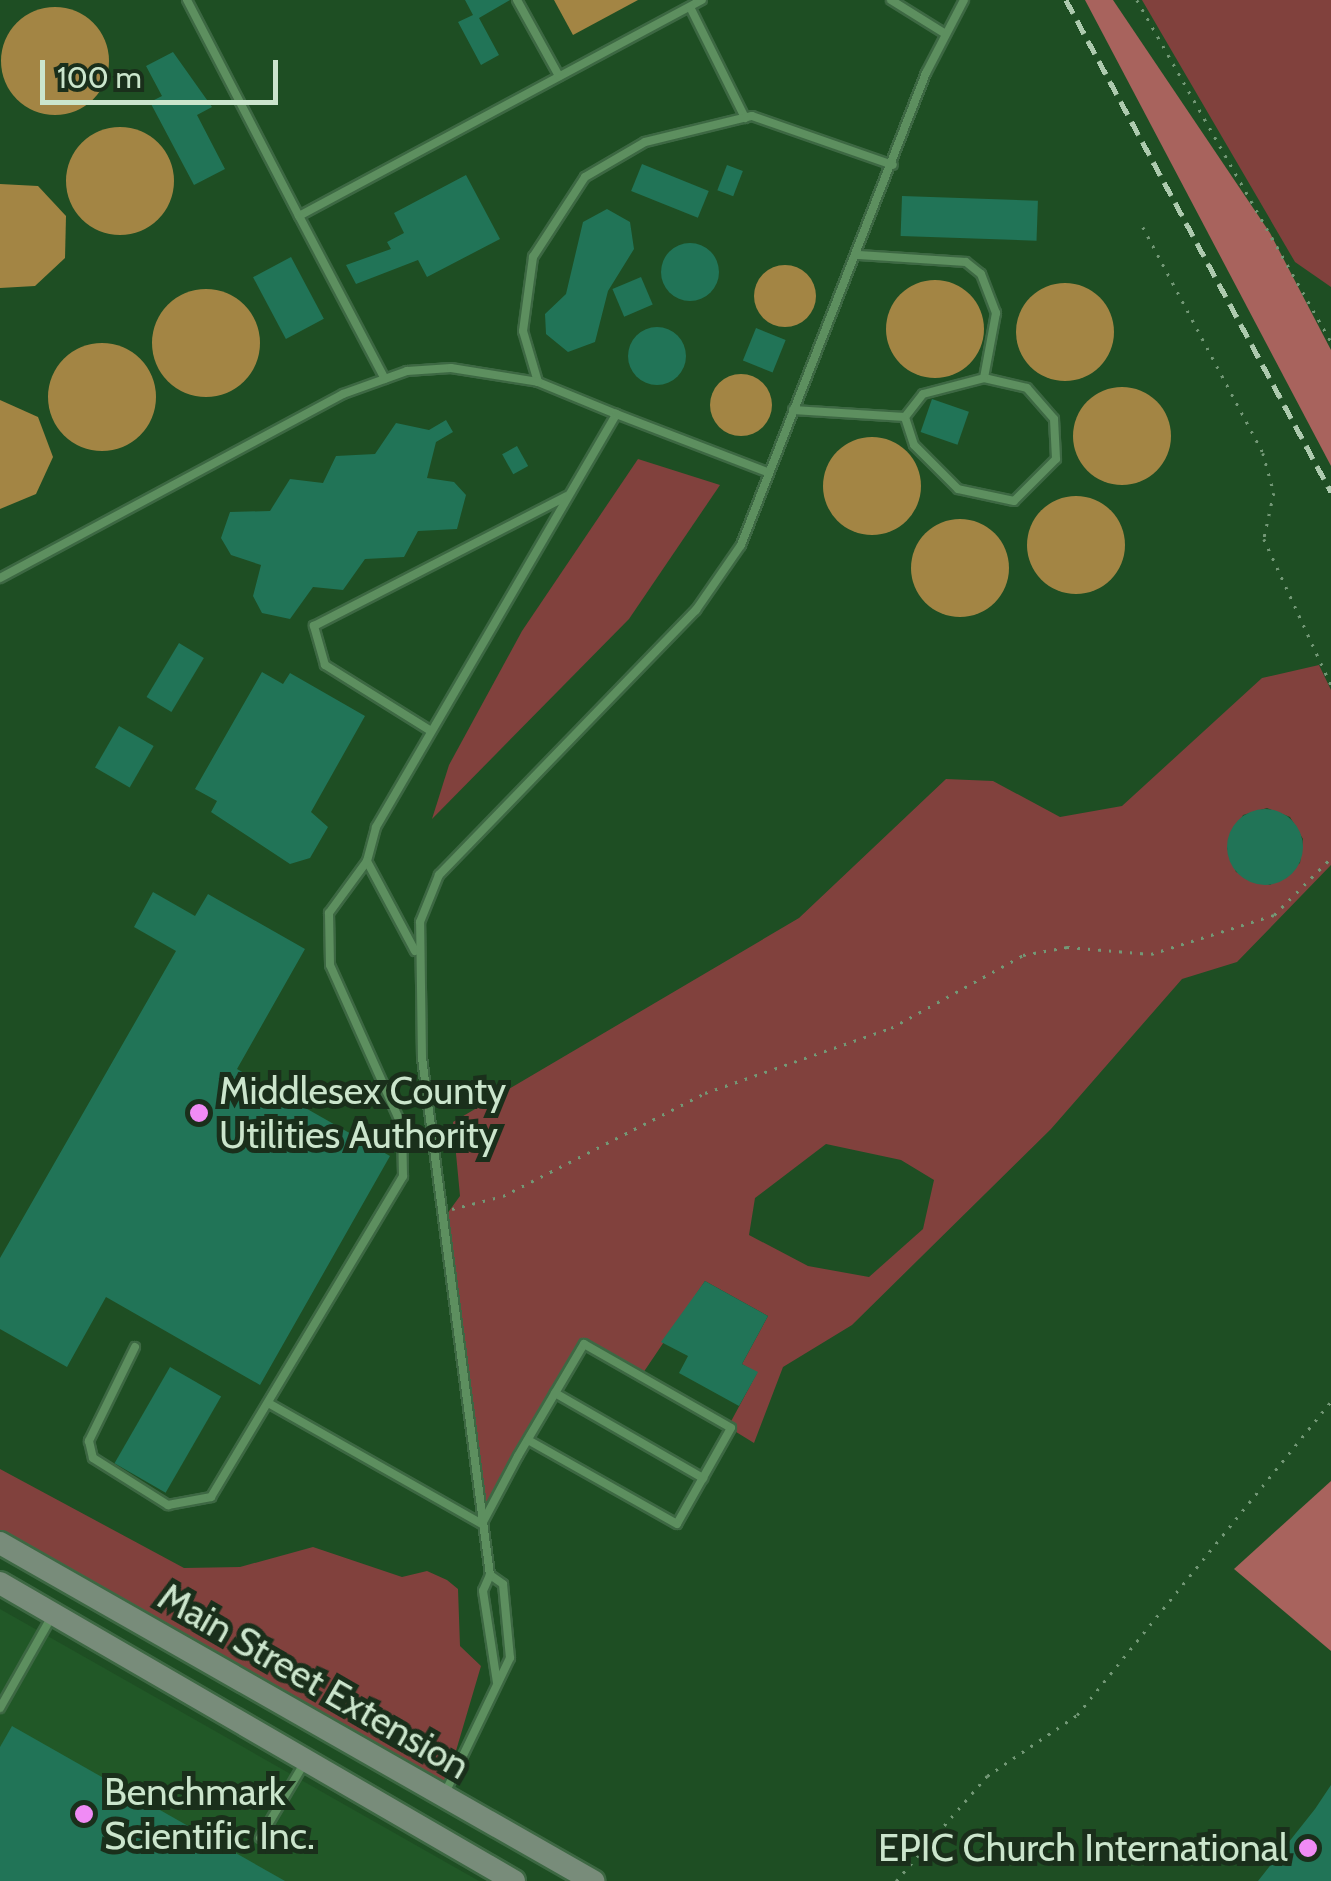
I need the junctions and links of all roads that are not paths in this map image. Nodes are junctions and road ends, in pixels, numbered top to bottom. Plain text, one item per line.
1 (187, 0) edge
2 (517, 0) edge
3 (702, 0) edge
4 (891, 0) edge
5 (964, 0) edge
6 (690, 7) junction
7 (944, 33) junction
8 (559, 76) junction
9 (745, 118) junction
10 (893, 165) junction
11 (299, 216) junction
12 (858, 255) junction
13 (984, 378) junction
14 (385, 379) junction
15 (538, 382) junction
16 (793, 410) junction
17 (616, 414) junction
18 (905, 416) junction
19 (767, 472) junction
20 (567, 496) junction
21 (0, 578) edge
22 (431, 731) junction
23 (367, 862) junction
24 (415, 951) junction
25 (135, 1348) dead end
26 (555, 1393) junction
27 (270, 1404) junction
28 (528, 1440) junction
29 (703, 1478) junction
30 (482, 1524) junction
31 (0, 1544) edge
32 (490, 1575) junction
33 (0, 1582) edge
34 (54, 1613) junction
35 (497, 1682) junction
36 (0, 1708) edge
37 (307, 1758) junction
38 (444, 1795) junction
39 (424, 1828) junction
40 (260, 1838) dead end
41 (514, 1881) edge
42 (593, 1881) edge

1 - 11 lane
2 - 8 lane
3 - 6 lane
4 - 7 lane
5 - 7 lane
6 - 8 lane
6 - 9 lane
7 - 10 lane
8 - 11 lane
9 - 10 lane
9 - 15 lane
10 - 12 lane
11 - 14 lane
12 - 13 lane
12 - 16 lane
13 - 18 lane
13 - 18 lane
14 - 15 lane
14 - 21 lane
15 - 17 lane
16 - 18 lane
16 - 19 lane
17 - 19 lane
17 - 20 lane
19 - 24 lane
20 - 22 lane
20 - 22 lane
22 - 23 lane
23 - 24 lane
23 - 27 lane
24 - 30 lane
25 - 27 lane
26 - 28 lane
26 - 29 lane
26 - 29 lane
27 - 30 lane
28 - 29 lane
28 - 30 lane
30 - 32 lane
31 - 38 main road, Main Street Extension
32 - 35 lane
32 - 35 lane
33 - 34 main road, Main Street Extension
34 - 36 lane
34 - 37 main road, Main Street Extension
35 - 38 lane
37 - 39 main road, Main Street Extension
37 - 40 lane
38 - 39 main road
38 - 42 main road, Main Street Extension
39 - 41 main road, Main Street Extension

